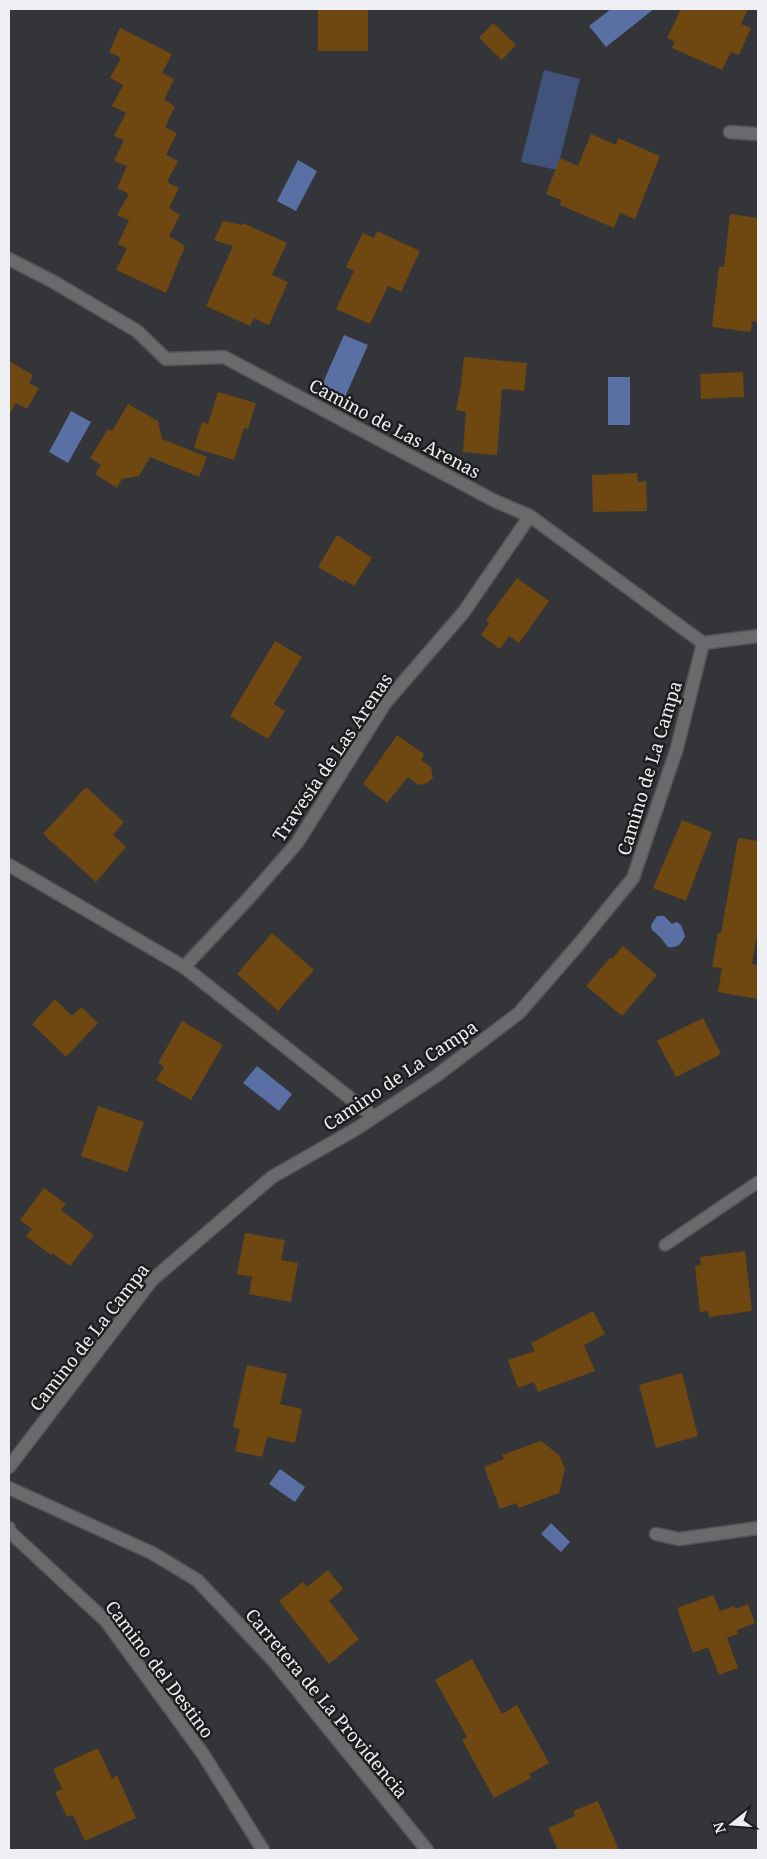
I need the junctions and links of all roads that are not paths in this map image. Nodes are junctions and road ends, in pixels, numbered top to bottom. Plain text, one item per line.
1 (730, 132) dead end
2 (758, 134) edge
3 (9, 259) edge
4 (530, 516) junction
5 (758, 636) edge
6 (704, 642) junction
7 (9, 865) edge
8 (184, 967) junction
9 (374, 1117) junction
10 (758, 1182) edge
11 (665, 1245) dead end
12 (9, 1467) edge
13 (9, 1488) edge
14 (9, 1528) edge
15 (758, 1528) edge
16 (656, 1534) dead end
17 (263, 1850) edge
18 (427, 1850) edge

1 - 2 street
3 - 4 street, Camino de Las Arenas
4 - 6 street, Camino de Las Arenas
4 - 8 street, Travesía de Las Arenas
5 - 6 street
6 - 9 street, Camino de La Campa
7 - 8 street
8 - 9 street
9 - 12 street, Camino de La Campa
10 - 11 lane
13 - 18 street, Carretera de La Providencia
14 - 17 street, Camino del Destino
15 - 16 street

